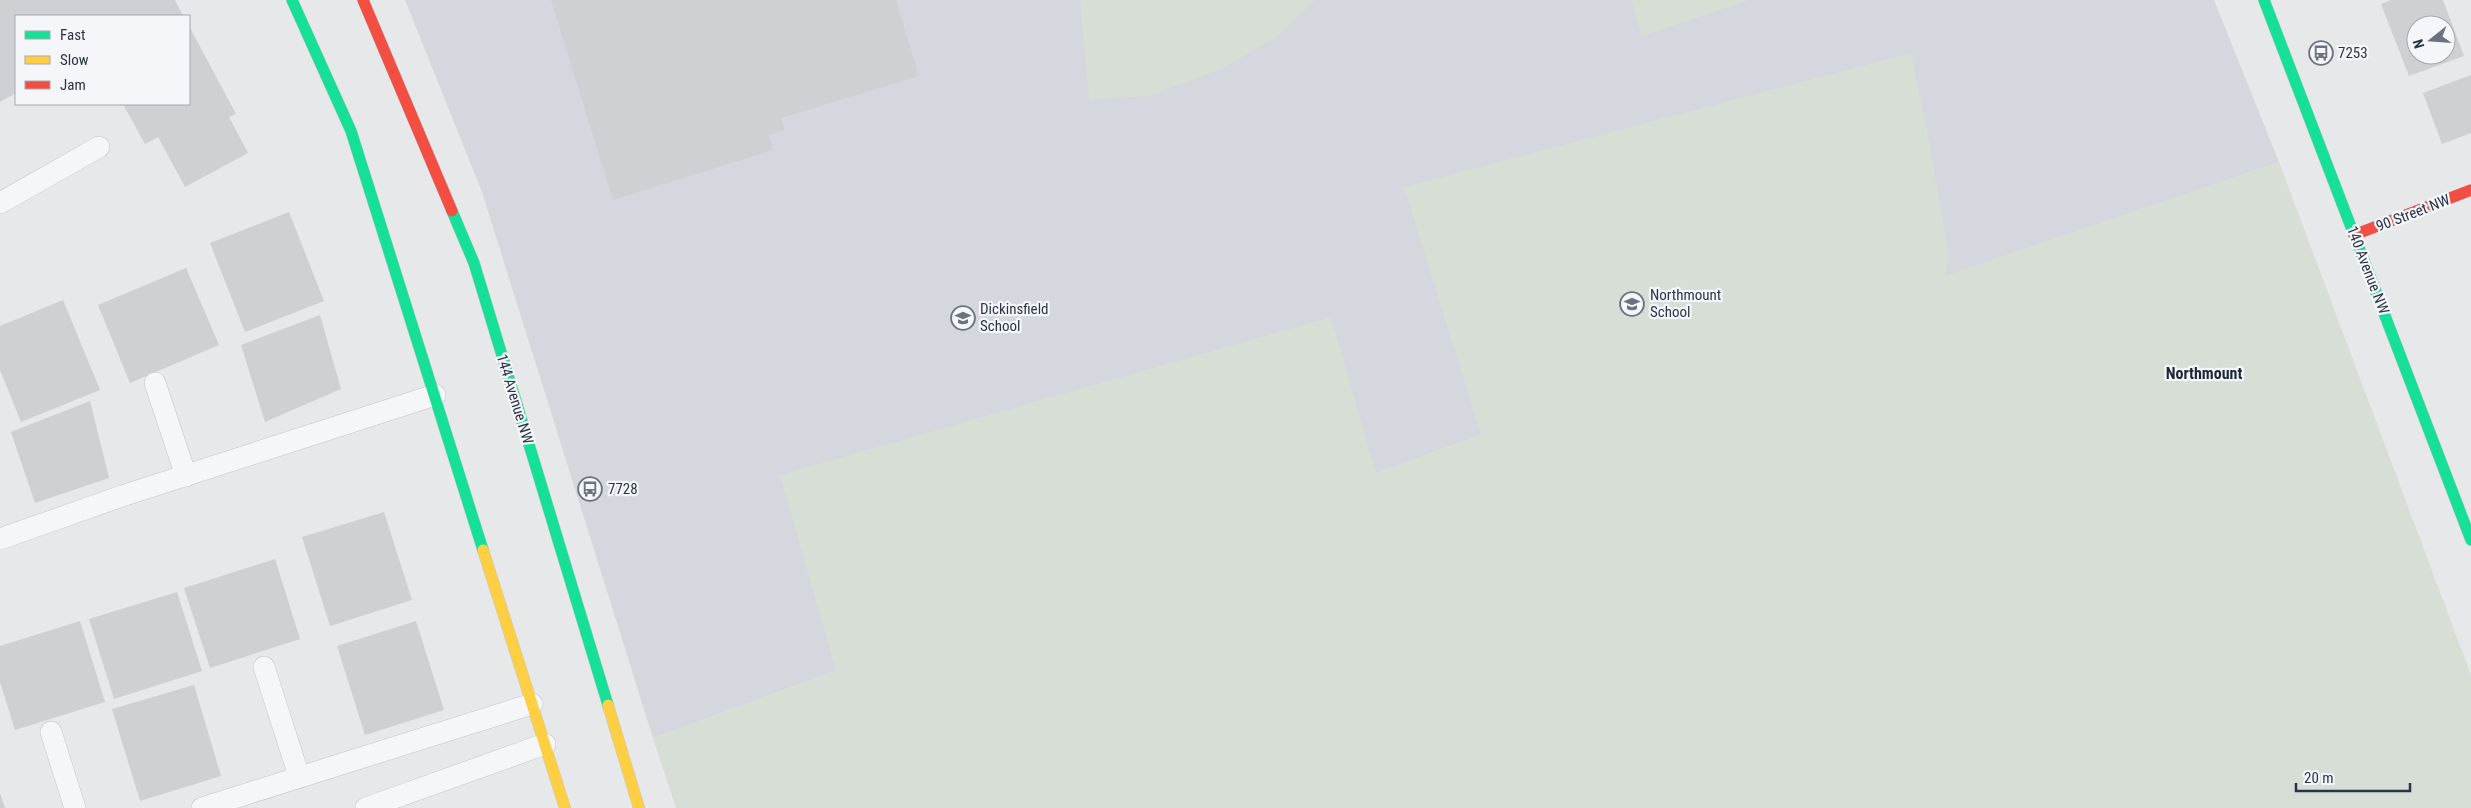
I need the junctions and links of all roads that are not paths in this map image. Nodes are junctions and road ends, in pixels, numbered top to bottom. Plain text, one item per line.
1 (292, 0) edge
2 (363, 0) edge
3 (2264, 0) edge
4 (99, 147) dead end
5 (2471, 190) edge
6 (0, 203) edge
7 (2354, 235) junction
8 (156, 383) dead end
9 (435, 395) junction
10 (186, 476) junction
11 (0, 539) edge
12 (2471, 540) edge
13 (264, 667) dead end
14 (532, 704) junction
15 (51, 732) dead end
16 (545, 744) junction
17 (299, 776) junction
18 (75, 808) edge
19 (202, 808) edge
20 (366, 808) edge
21 (565, 808) edge
22 (639, 808) edge

1 - 9 street
2 - 22 street, 144 Avenue NW
3 - 7 street, 140 Avenue NW
4 - 6 lane
5 - 7 street, 90 Street NW
7 - 12 street, 140 Avenue NW
8 - 10 lane
9 - 10 lane
9 - 14 street
10 - 11 lane
13 - 17 lane
14 - 16 street
14 - 17 lane
15 - 18 lane
16 - 20 lane
16 - 21 street
17 - 19 lane

